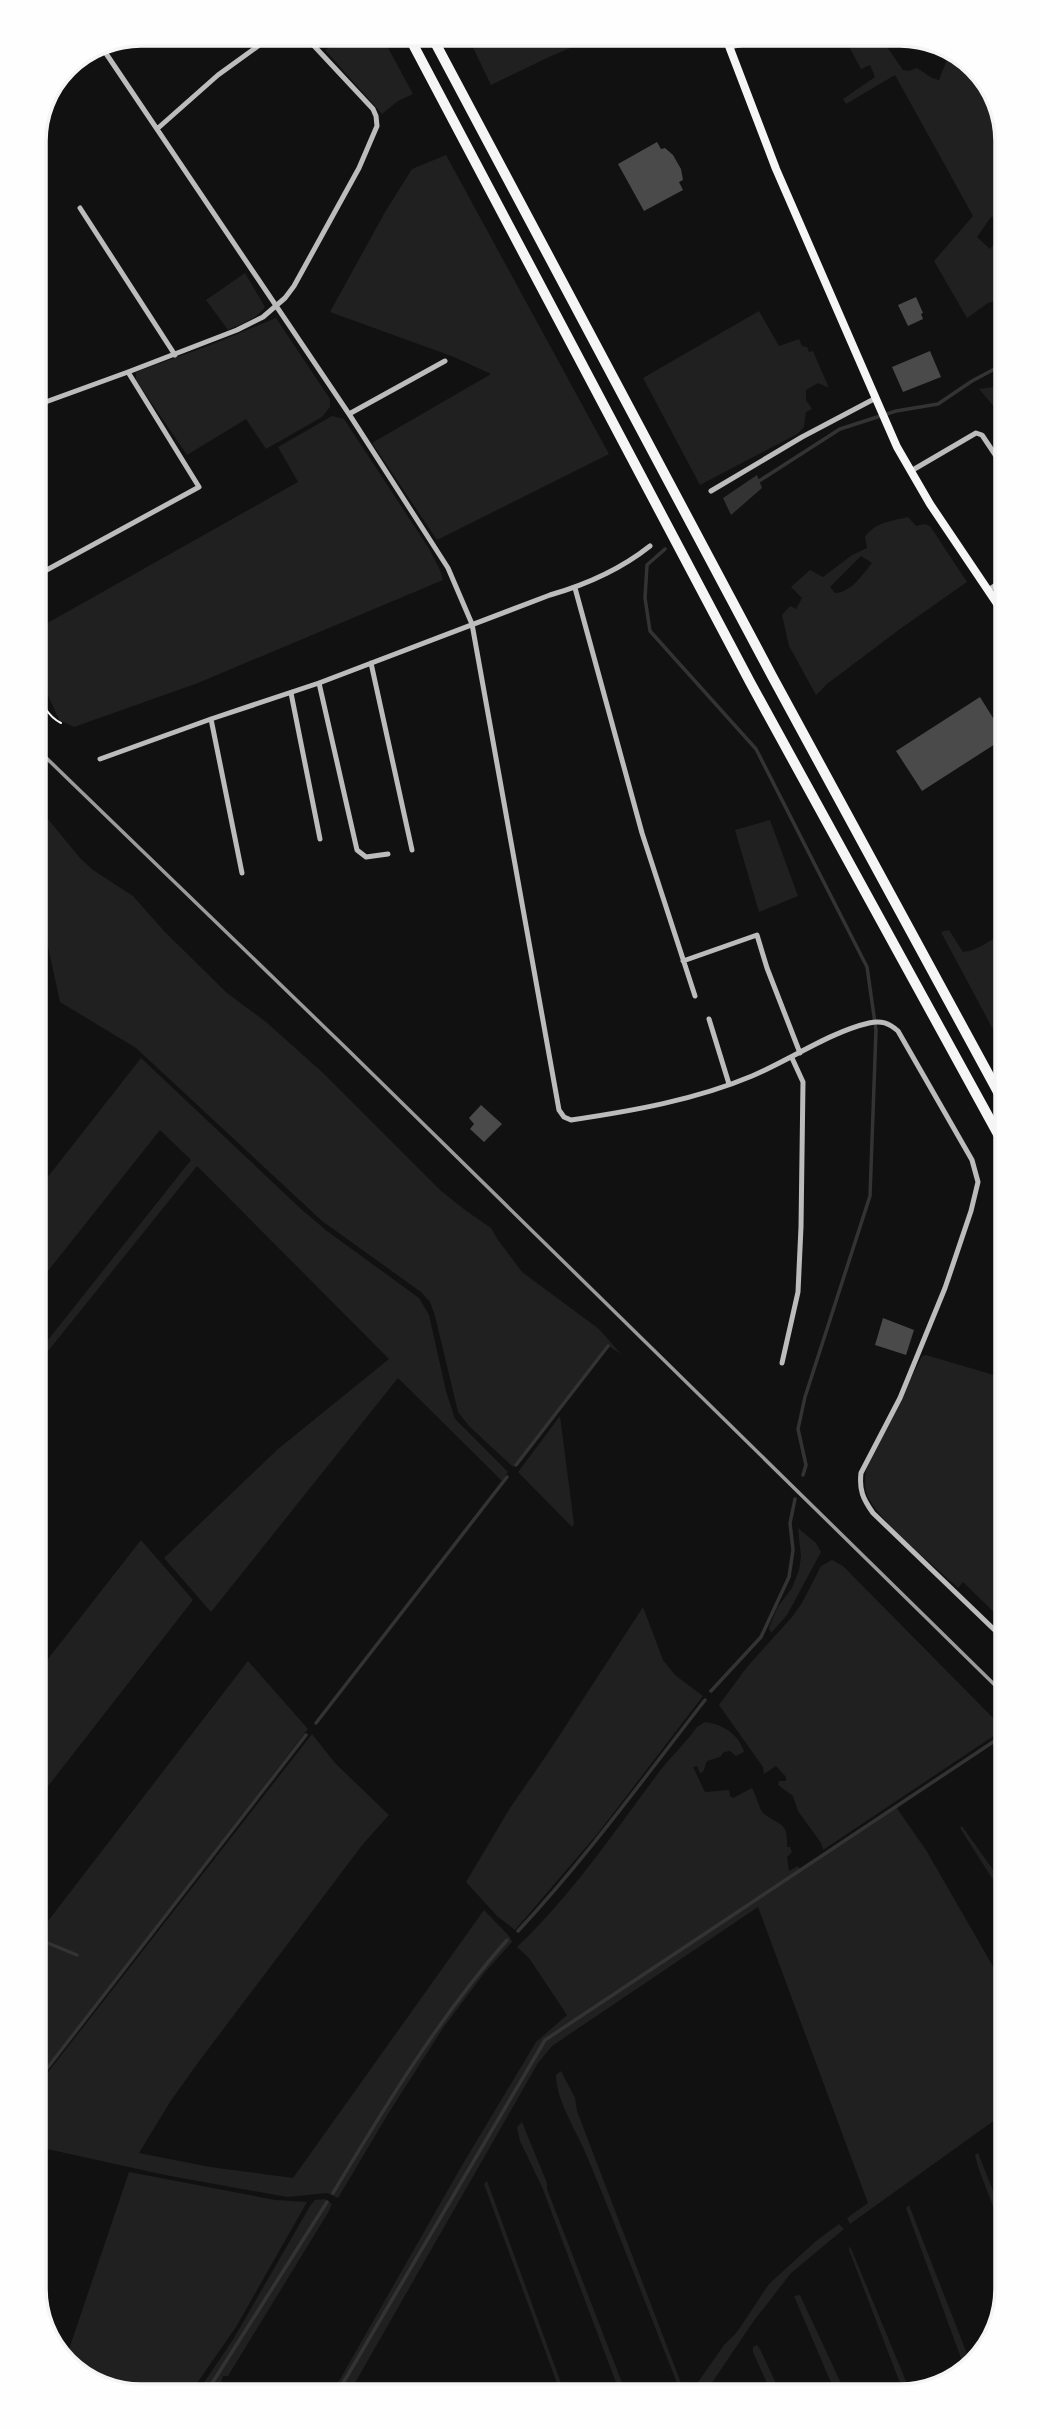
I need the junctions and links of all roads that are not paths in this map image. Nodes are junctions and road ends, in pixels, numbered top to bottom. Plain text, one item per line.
1 (258, 46) edge
2 (314, 46) edge
3 (414, 46) edge
4 (437, 46) edge
5 (734, 46) edge
6 (729, 47) joint
7 (106, 53) edge
8 (157, 129) junction
9 (80, 208) dead end
10 (276, 307) junction
11 (175, 355) junction
12 (445, 361) dead end
13 (128, 372) junction
14 (874, 399) junction
15 (46, 402) edge
16 (348, 414) junction
17 (995, 454) edge
18 (911, 471) junction
19 (711, 491) dead end
20 (650, 546) dead end
21 (46, 570) edge
22 (995, 586) edge
23 (575, 588) junction
24 (988, 590) junction
25 (995, 600) edge
26 (472, 624) junction
27 (372, 663) junction
28 (318, 683) junction
29 (291, 693) junction
30 (211, 719) junction
31 (100, 759) dead end
32 (320, 839) dead end
33 (412, 850) dead end
34 (388, 854) dead end
35 (242, 873) dead end
36 (683, 961) junction
37 (695, 996) dead end
38 (709, 1018) dead end
39 (800, 1053) junction
40 (792, 1058) junction
41 (729, 1084) junction
42 (995, 1086) edge
43 (995, 1129) edge
44 (782, 1363) dead end
45 (995, 1630) edge

1 - 8 street
2 - 10 street
3 - 43 highway
4 - 42 highway
5 - 6 street
6 - 14 main road
7 - 8 street
8 - 10 street
9 - 11 street
10 - 11 street
10 - 16 street
11 - 13 street
12 - 16 street
13 - 15 street
13 - 21 street
14 - 18 main road
14 - 19 street
16 - 26 street
17 - 18 street
18 - 24 main road
20 - 23 street
22 - 24 street
23 - 26 street
23 - 36 street
24 - 25 main road
26 - 27 street
26 - 41 street
27 - 28 street
27 - 33 street
28 - 29 street
28 - 34 street
29 - 30 street
29 - 32 street
30 - 31 street
30 - 35 street
36 - 37 street
36 - 39 street
38 - 41 street
39 - 40 street
39 - 45 street
40 - 41 street
40 - 44 street

